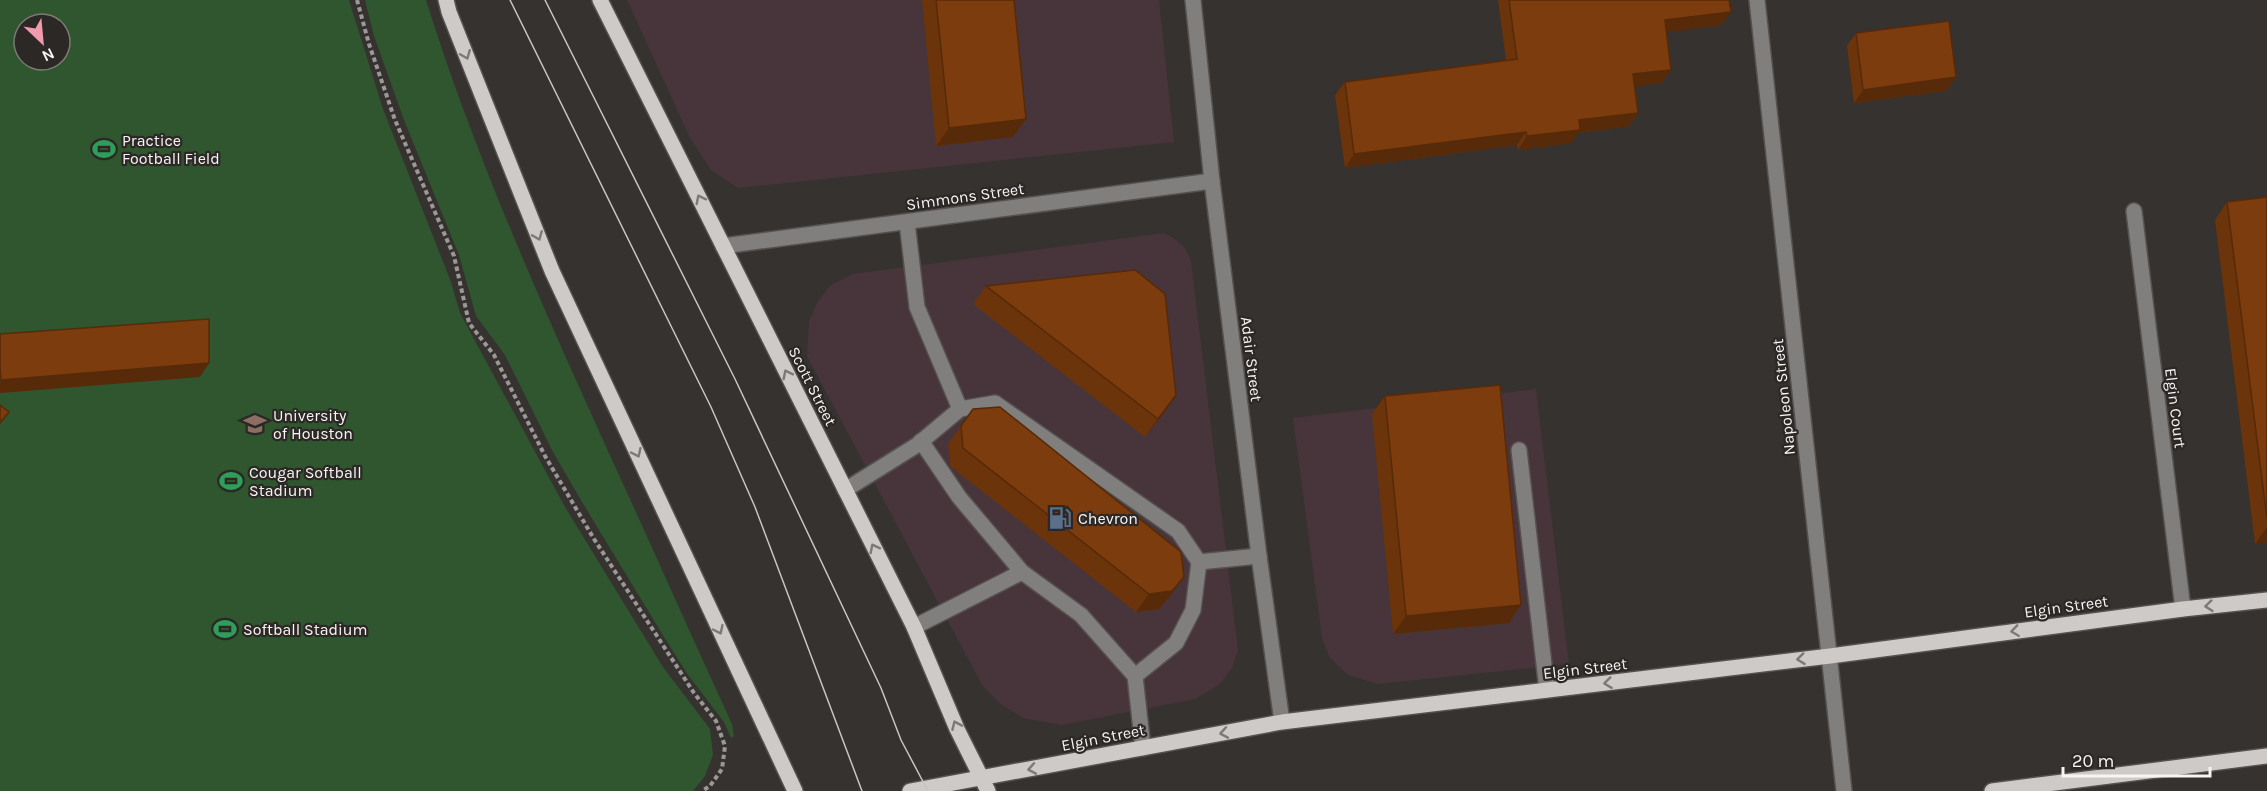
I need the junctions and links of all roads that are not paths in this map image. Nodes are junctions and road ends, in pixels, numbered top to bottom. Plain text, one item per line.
1 (446, 0) edge
2 (600, 0) edge
3 (1193, 0) edge
4 (1757, 0) edge
5 (1212, 181) junction
6 (2134, 211) dead end
7 (907, 222) junction
8 (723, 246) junction
9 (960, 409) junction
10 (921, 441) junction
11 (1519, 450) dead end
12 (845, 490) junction
13 (1259, 556) junction
14 (1199, 562) junction
15 (1022, 572) junction
16 (2267, 600) edge
17 (2183, 609) junction
18 (914, 627) junction
19 (1830, 656) junction
20 (1135, 676) junction
21 (1547, 690) junction
22 (1282, 722) junction
23 (1143, 748) junction
24 (2267, 756) edge
25 (985, 784) edge
26 (795, 791) edge
27 (910, 791) edge
28 (1844, 791) edge
29 (1992, 791) edge

1 -> 26 main road
8 -> 2 main road, Scott Street
3 - 5 street, Adair Street
4 - 19 street, Napoleon Street
5 - 7 street, Simmons Street
5 - 13 street, Adair Street
6 - 17 street, Elgin Court
7 - 8 street, Simmons Street
7 - 9 street
12 -> 8 main road, Scott Street
9 - 10 street
9 - 14 street
10 - 12 street
10 - 15 street
11 - 21 street
18 -> 12 main road, Scott Street
13 - 14 street
13 - 22 street, Adair Street
14 - 20 street
15 - 18 street
15 - 20 street
16 -> 17 main road, Elgin Street
17 -> 19 main road, Elgin Street
25 -> 18 main road, Scott Street
19 -> 21 main road, Elgin Street
19 - 28 street, Napoleon Street
20 - 23 street
21 - 22 main road, Elgin Street
22 -> 23 main road, Elgin Street
23 -> 25 main road, Elgin Street
24 - 29 main road
25 - 27 main road, Elgin Street

